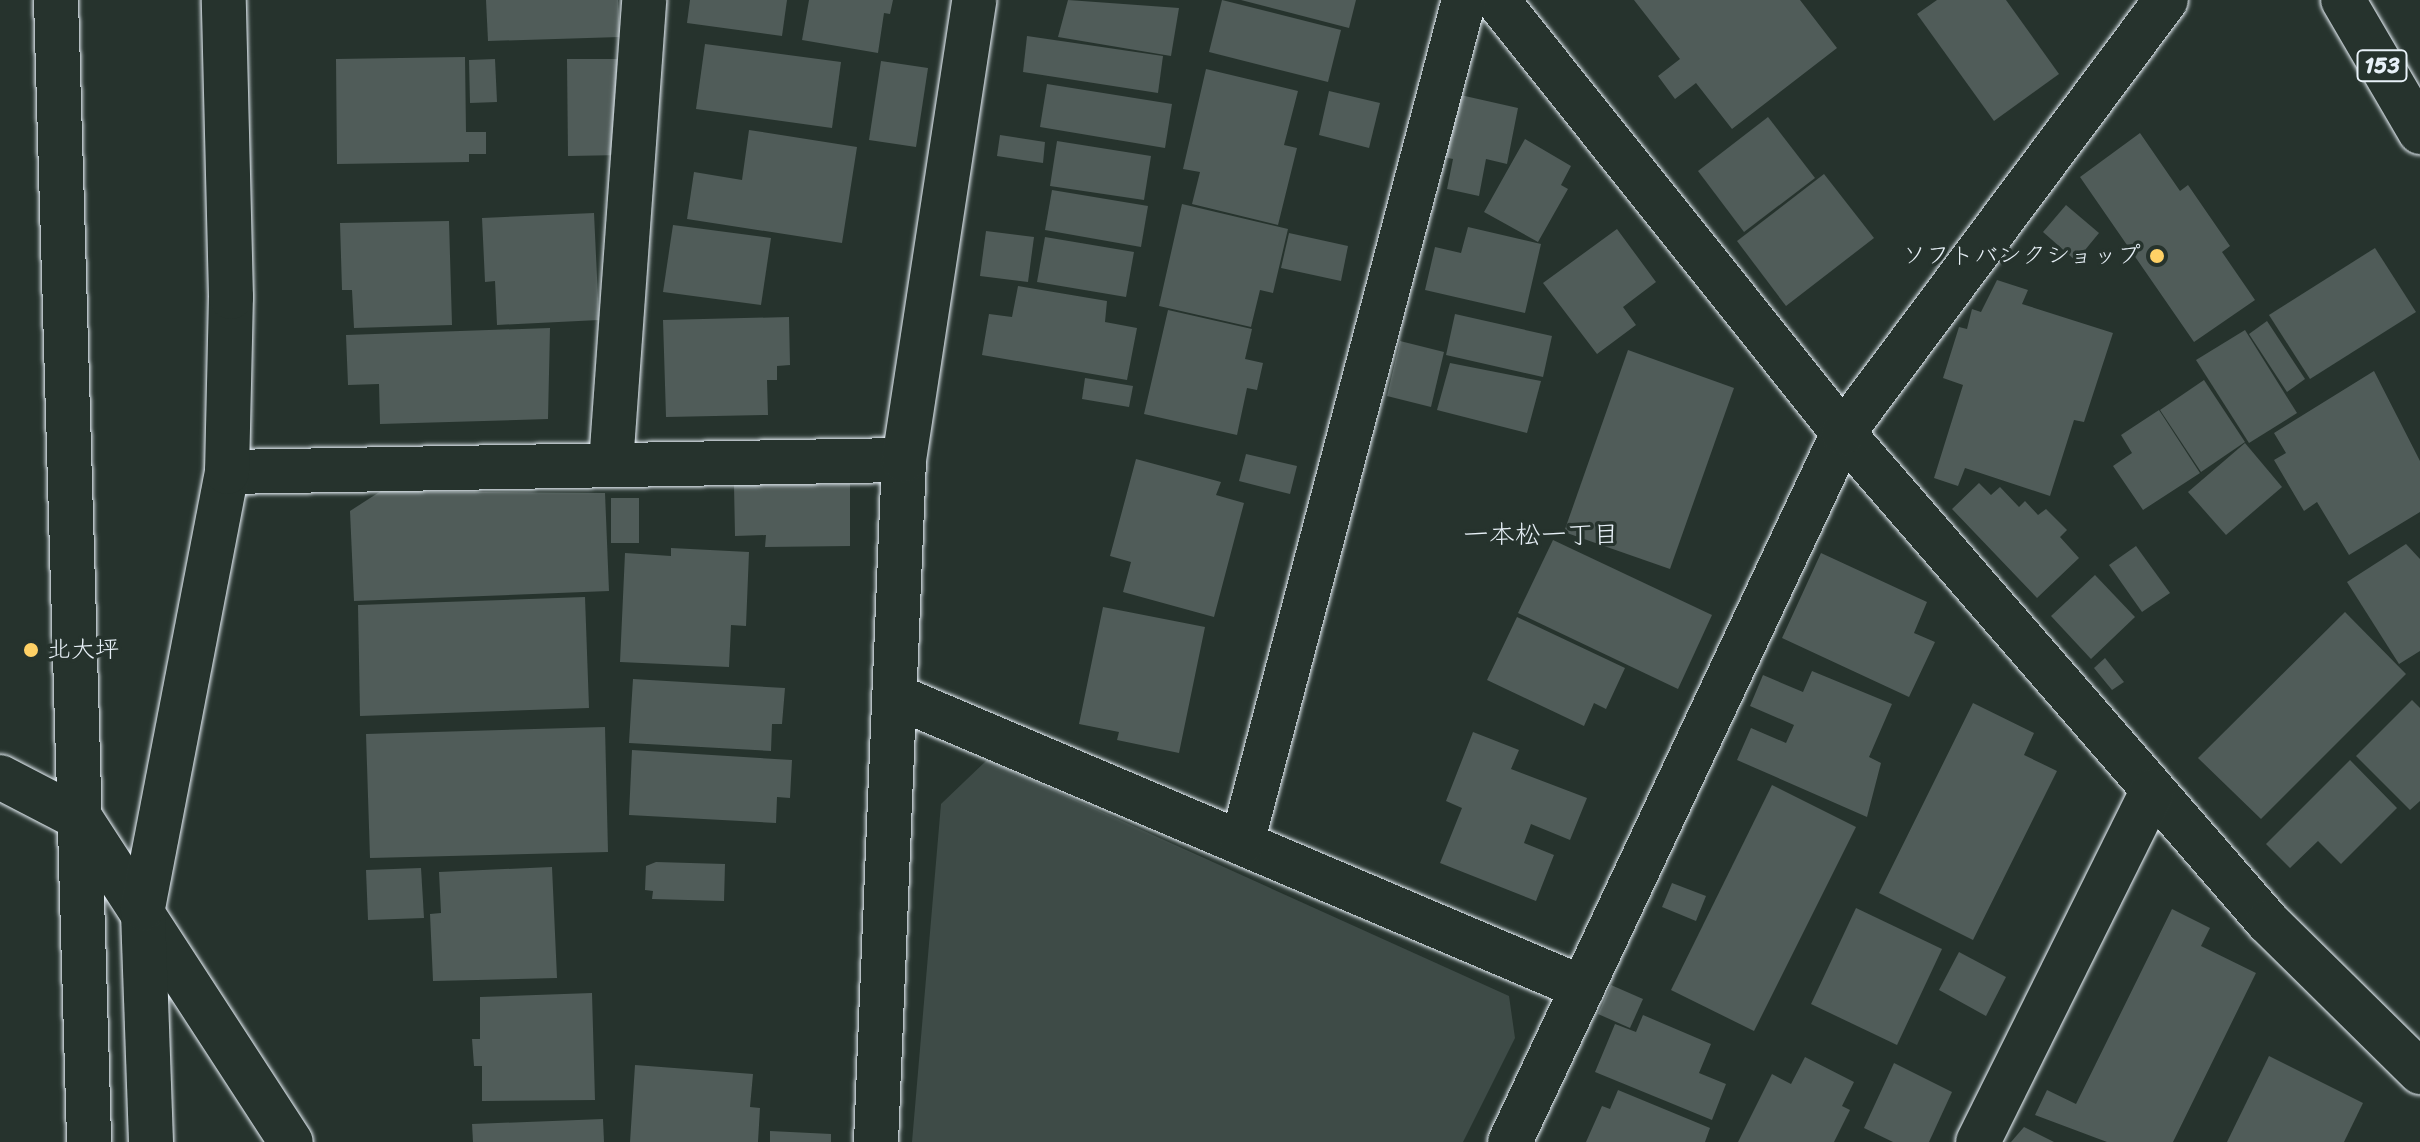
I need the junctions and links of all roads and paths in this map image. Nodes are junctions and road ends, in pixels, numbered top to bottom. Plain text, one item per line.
1 (56, 0) edge
2 (224, 0) edge
3 (644, 0) edge
4 (974, 0) edge
5 (1464, 0) edge
6 (1497, 0) edge
7 (2166, 0) edge
8 (2343, 0) edge
9 (2420, 132) edge
10 (1843, 433) junction
11 (904, 460) junction
12 (611, 464) junction
13 (227, 472) junction
14 (895, 696) junction
15 (0, 777) edge
16 (2152, 791) junction
17 (81, 819) junction
18 (1242, 843) junction
19 (143, 908) junction
20 (1583, 988) junction
21 (2420, 1072) edge
22 (89, 1142) edge
23 (151, 1142) edge
24 (291, 1142) edge
25 (876, 1142) edge
26 (1510, 1142) edge
27 (1978, 1142) edge

1 - 17 main road
2 - 13 main road
3 - 12 main road
4 - 11 main road
5 - 18 main road
6 - 10 main road
7 - 10 main road
8 - 9 main road, 153
10 - 16 main road
10 - 20 main road
11 - 12 main road
11 - 14 main road
12 - 13 main road
13 - 19 main road
14 - 18 main road
14 - 25 main road
15 - 17 main road
16 - 21 main road
16 - 27 main road
17 - 19 main road
17 - 22 main road
18 - 20 main road
19 - 23 main road
19 - 24 main road
20 - 26 main road

